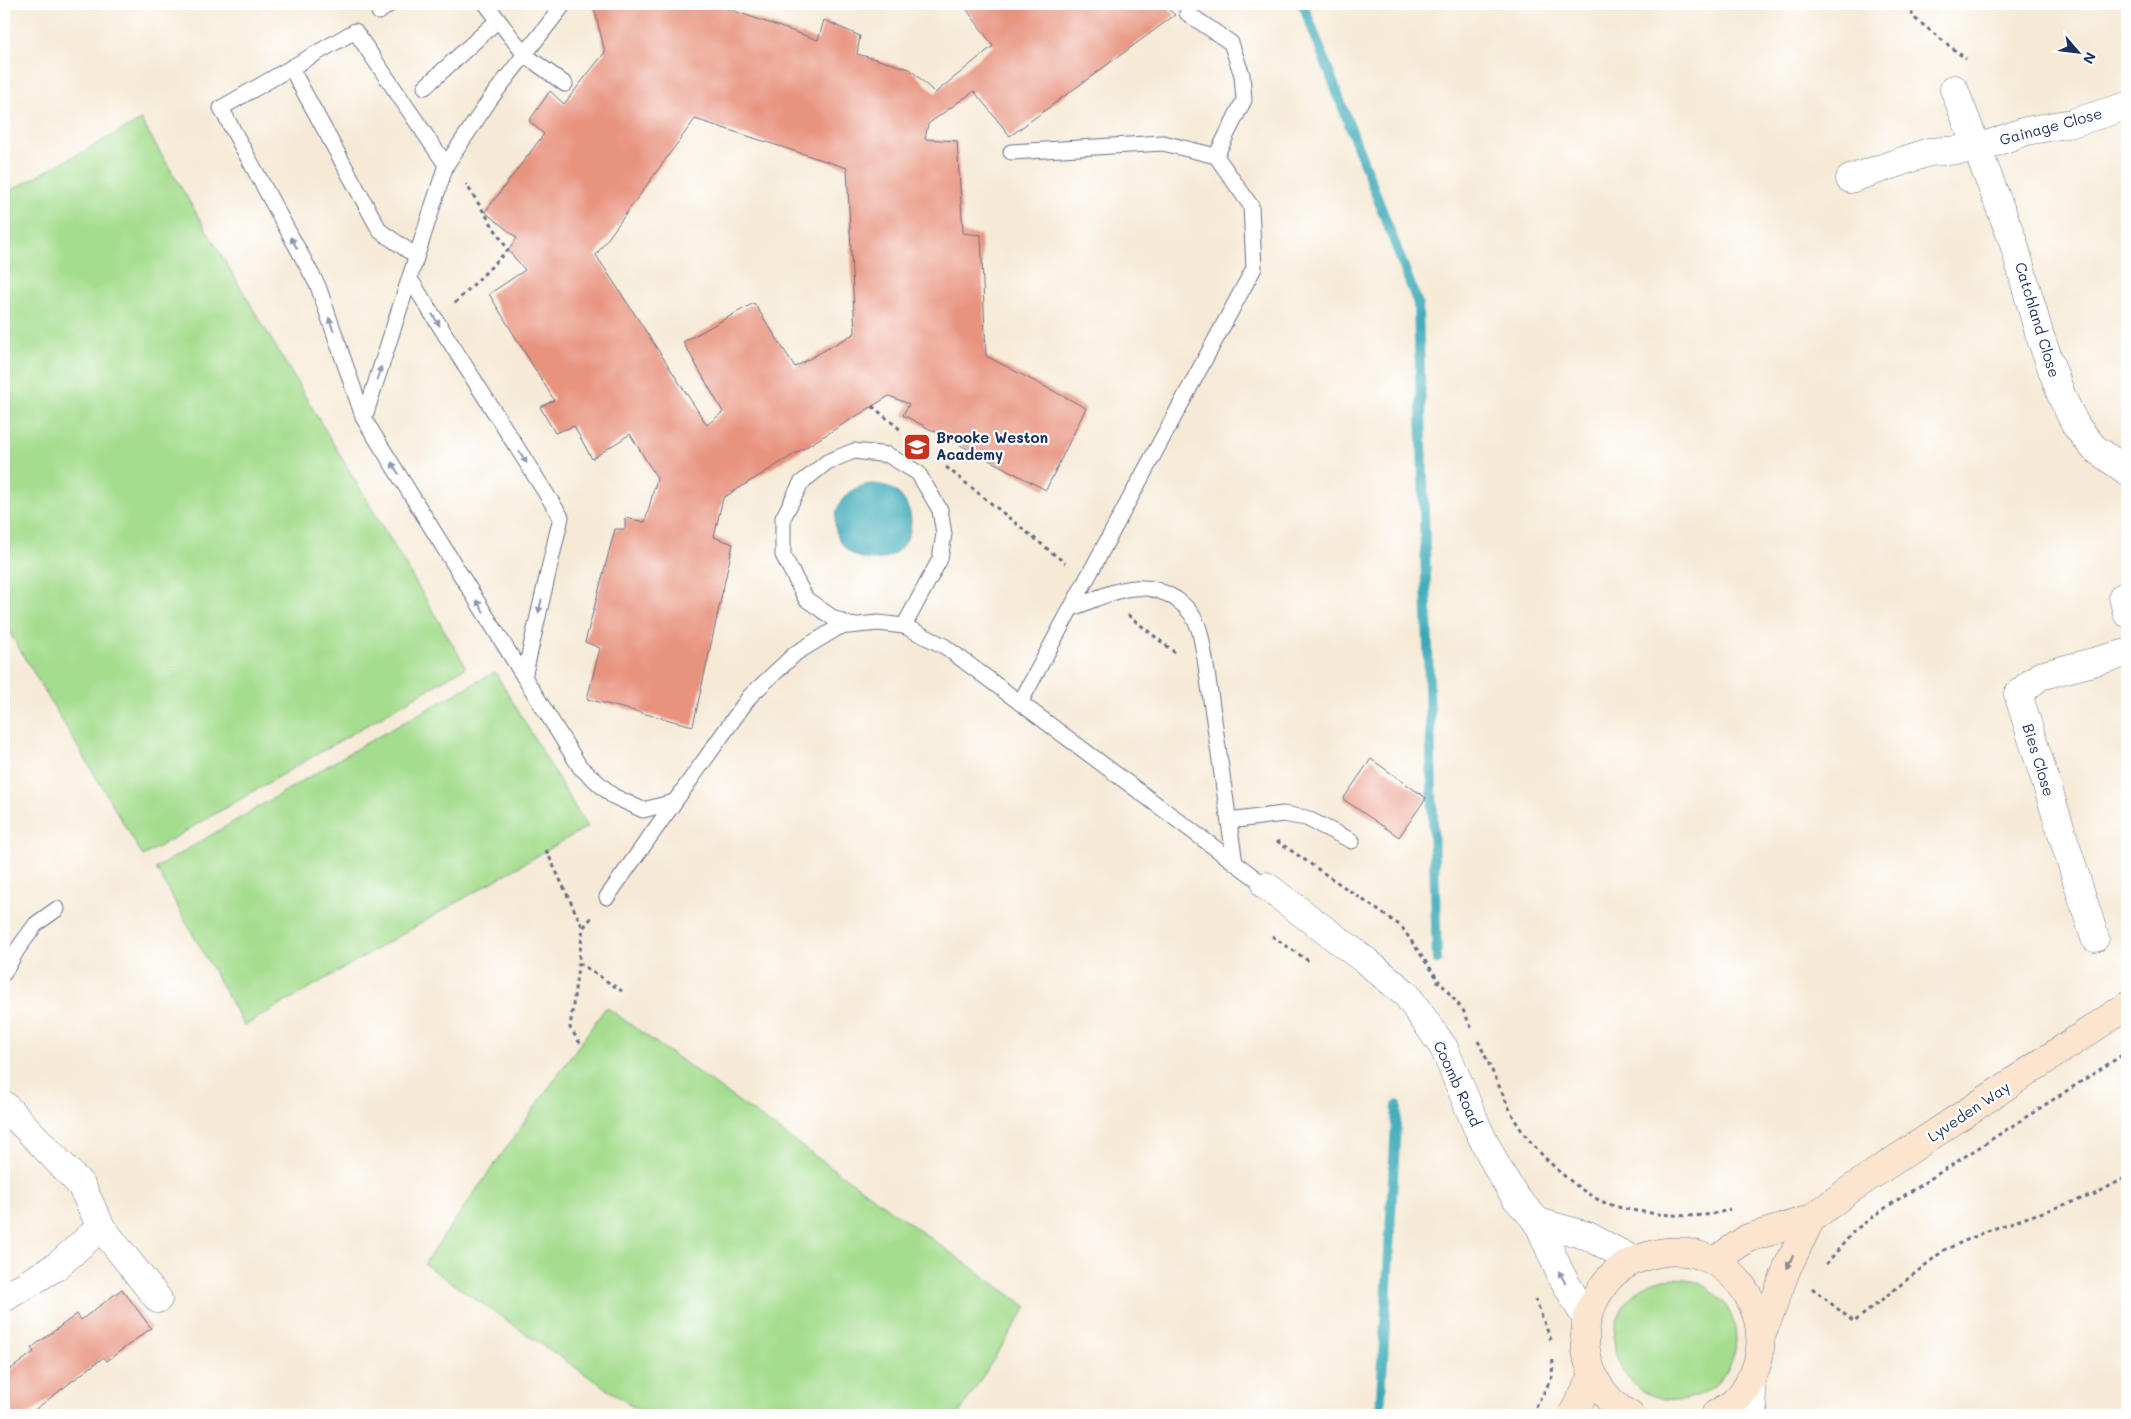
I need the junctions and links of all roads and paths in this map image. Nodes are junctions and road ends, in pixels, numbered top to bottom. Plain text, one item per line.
1 (486, 4) edge
2 (564, 4) edge
3 (1909, 4) edge
4 (1187, 13) dead end
5 (498, 20) junction
6 (525, 55) junction
7 (291, 68) junction
8 (565, 84) dead end
9 (426, 87) dead end
10 (1954, 89) joint
11 (2127, 106) edge
12 (1976, 149) junction
13 (1011, 152) dead end
14 (1216, 156) junction
15 (448, 162) junction
16 (1850, 179) dead end
17 (416, 256) junction
18 (410, 278) junction
19 (437, 322) junction
20 (872, 406) dead end
21 (364, 419) junction
22 (902, 431) dead end
23 (941, 462) dead end
24 (2127, 471) edge
25 (1087, 581) junction
26 (1070, 609) junction
27 (1125, 612) dead end
28 (853, 626) junction
29 (904, 626) junction
30 (2127, 653) edge
31 (524, 677) junction
32 (1209, 680) junction
33 (1020, 703) junction
34 (674, 802) junction
35 (1264, 816) junction
36 (1229, 821) junction
37 (1352, 841) dead end
38 (546, 850) dead end
39 (1235, 863) junction
40 (1266, 886) joint
41 (607, 897) joint
42 (57, 909) dead end
43 (583, 928) junction
44 (1272, 936) dead end
45 (2095, 938) dead end
46 (579, 963) junction
47 (1311, 963) dead end
48 (4, 973) edge
49 (1440, 981) junction
50 (622, 991) dead end
51 (1412, 1003) junction
52 (2127, 1006) edge
53 (580, 1043) dead end
54 (2127, 1052) edge
55 (4, 1105) edge
56 (2127, 1177) edge
57 (1734, 1207) dead end
58 (1811, 1219) junction
59 (1538, 1222) junction
60 (101, 1227) junction
61 (1633, 1260) junction
62 (1714, 1260) junction
63 (1822, 1270) dead end
64 (1813, 1281) dead end
65 (1535, 1297) dead end
66 (4, 1298) edge
67 (158, 1299) dead end
68 (1587, 1320) junction
69 (1761, 1337) junction
70 (1552, 1344) dead end
71 (1554, 1352) dead end
72 (1593, 1376) junction
73 (1750, 1380) junction
74 (1532, 1415) edge
75 (1572, 1415) edge
76 (1630, 1415) edge
77 (1715, 1415) edge
78 (1754, 1415) edge

1 - 5 lane
2 - 6 lane
3 - 10 path
4 - 14 lane
5 - 6 lane
5 - 9 lane
6 - 8 lane
6 - 15 lane
7 - 15 lane
7 - 17 lane
21 -> 7 lane
10 - 12 street, Catchland Close
11 - 12 street, Gainage Close
12 - 16 street, Gainage Close
12 - 24 street, Catchland Close
13 - 14 lane
14 - 25 lane
15 - 17 lane
15 - 19 path
17 - 18 lane
18 -> 19 lane
21 -> 18 lane
19 -> 31 lane
20 - 22 path
31 -> 21 lane
23 - 25 path
25 - 26 lane
26 - 32 lane
26 - 33 lane
27 - 32 path
28 - 29 lane
28 - 29 lane
28 - 34 lane
29 - 33 lane
30 - 45 street, Bies Close
31 - 34 lane
32 - 36 lane
33 - 39 lane
34 - 41 lane
35 - 36 lane
35 - 37 lane
35 - 49 path
36 - 39 lane
38 - 43 path
39 - 40 lane
40 - 51 street, Coomb Road
41 - 43 path
42 - 48 lane
43 - 46 path
44 - 47 path
46 - 50 path
46 - 53 path
49 - 51 path
49 - 57 path
51 - 59 street, Coomb Road
52 - 58 street, Lyveden Way
54 - 63 path
55 - 60 street
56 - 64 path
58 - 62 street, Lyveden Way
58 -> 69 street, Lyveden Way
59 - 61 street
68 -> 59 street, Coomb Road
60 - 66 street
60 - 67 street
61 - 62 street
61 - 68 street
62 - 69 street
65 - 70 path
68 - 72 street
69 - 73 street
71 - 74 path
72 - 75 street
72 - 76 street
73 - 77 street
73 - 78 street

